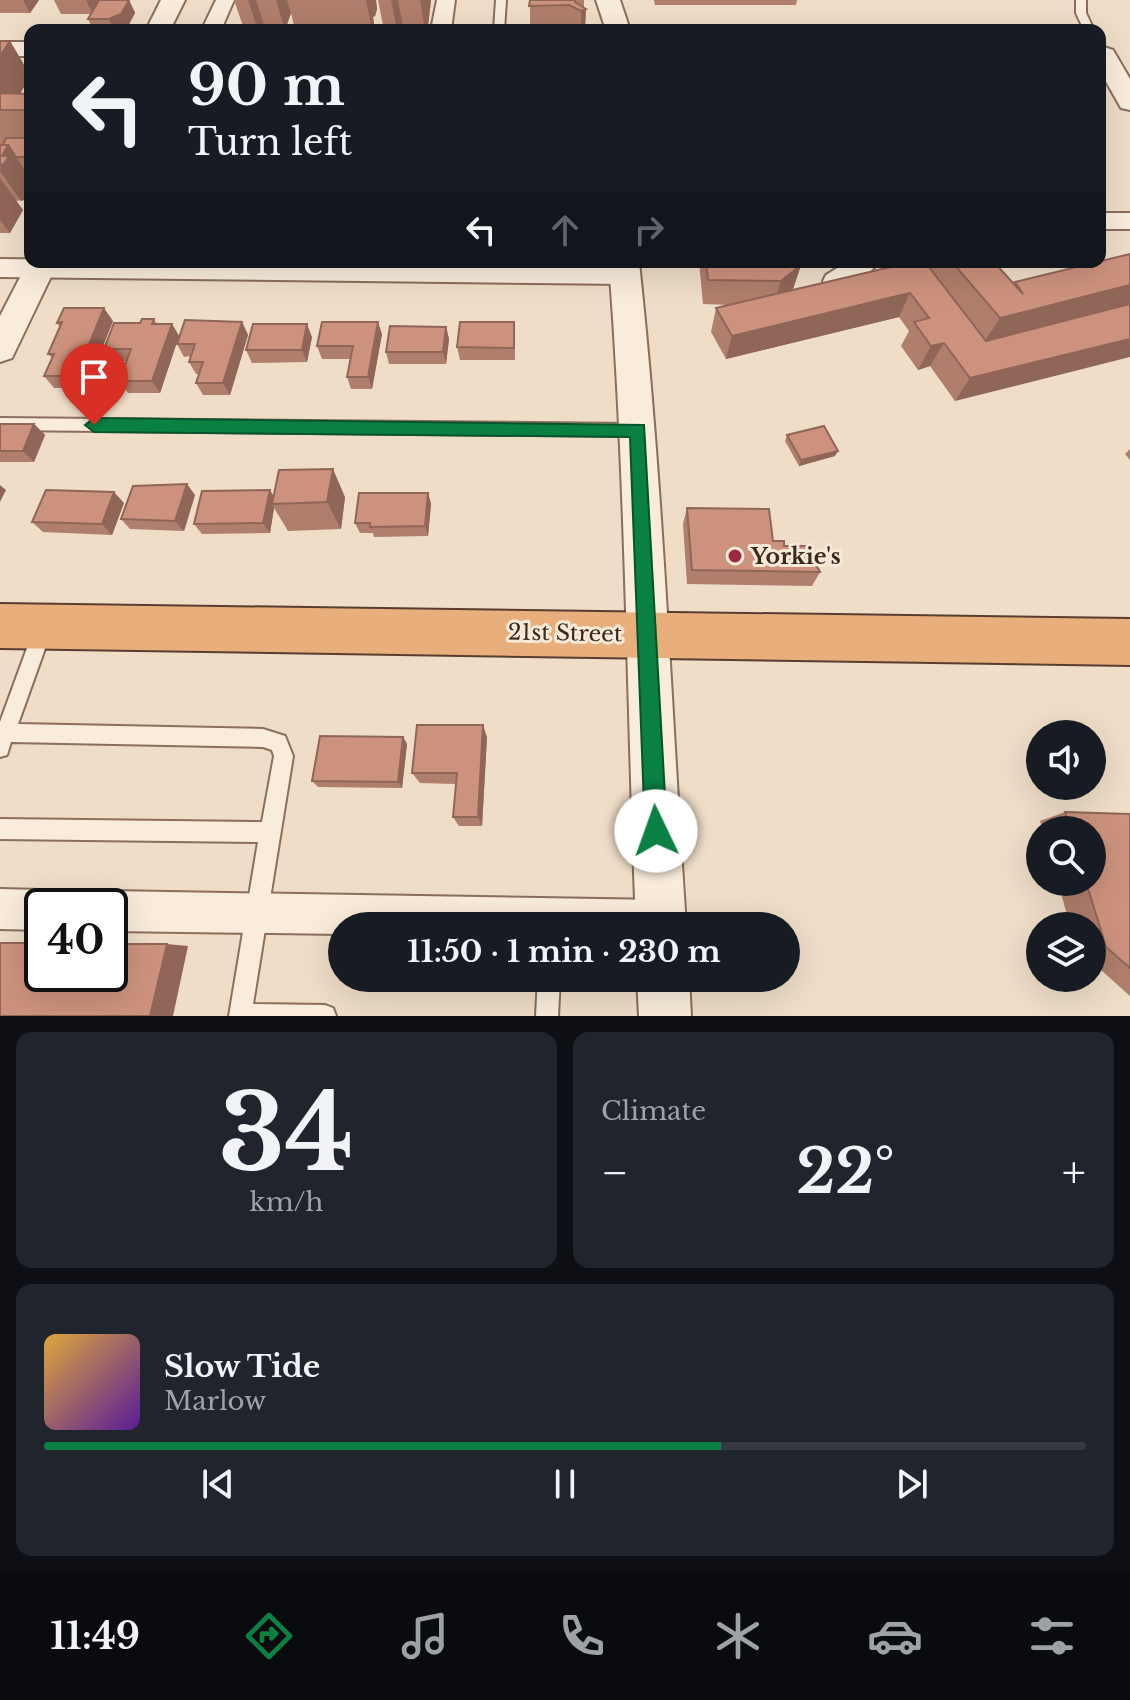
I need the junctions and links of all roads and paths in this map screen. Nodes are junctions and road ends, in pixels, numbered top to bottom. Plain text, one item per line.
1 (173, 0) edge
2 (225, 0) edge
3 (446, 0) edge
4 (501, 0) edge
5 (608, 0) edge
6 (1081, 0) edge
7 (161, 24) edge
8 (214, 24) edge
9 (442, 24) edge
10 (499, 24) edge
11 (616, 24) edge
12 (1086, 24) edge
13 (0, 49) edge
14 (24, 49) edge
15 (1106, 53) edge
16 (1130, 55) edge
17 (1106, 61) edge
18 (1130, 102) edge
19 (1106, 221) edge
20 (1130, 221) edge
21 (24, 266) edge
22 (0, 268) edge
23 (40, 268) edge
24 (458, 268) edge
25 (856, 268) edge
26 (624, 269) edge
27 (835, 281) edge
28 (0, 349) edge
29 (0, 424) edge
30 (638, 430) junction
31 (22, 626) edge
32 (645, 634) junction
33 (1130, 642) edge
34 (3, 741) edge
35 (0, 829) edge
36 (270, 832) junction
37 (0, 909) edge
38 (24, 910) edge
39 (128, 911) edge
40 (660, 912) edge
41 (257, 914) junction
42 (328, 916) edge
43 (548, 992) edge
44 (664, 992) edge
45 (240, 1015) edge
46 (325, 1016) edge
47 (547, 1016) edge
48 (665, 1016) edge

1 - 7 street
2 - 8 street
3 - 9 street
4 - 10 lane
5 - 11 street
6 - 12 lane
13 - 14 street
15 - 16 street
17 - 18 street
19 - 20 street
21 - 22 street
23 - 28 street
24 - 26 street
25 - 27 street
26 - 30 street
29 - 30 lane
30 - 32 street
31 - 32 highway, 21st Street
31 - 34 lane
32 - 33 highway, 21st Street
32 - 40 street
34 - 36 lane
35 - 36 lane
36 - 41 lane
37 - 38 street
39 - 41 street
41 - 42 street
41 - 45 lane
43 - 47 lane
44 - 48 street
45 - 46 lane

